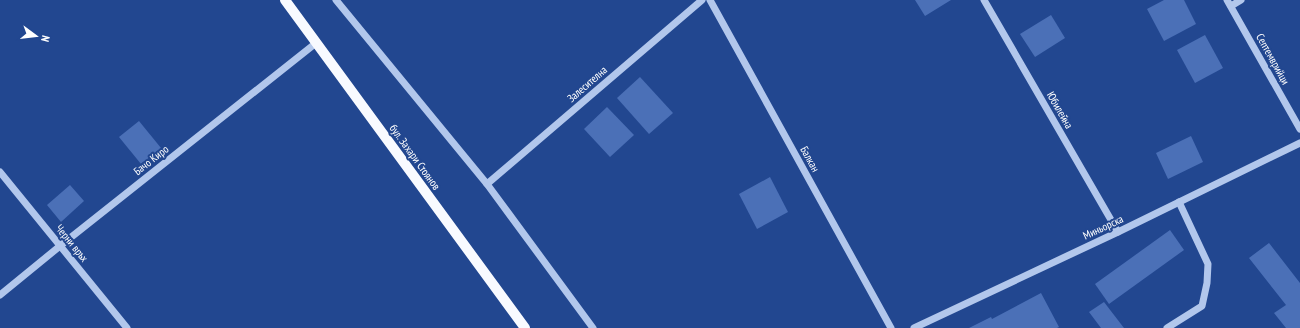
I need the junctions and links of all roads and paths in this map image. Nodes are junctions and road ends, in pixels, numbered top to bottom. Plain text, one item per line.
1 (285, 0) edge
2 (336, 0) edge
3 (702, 0) edge
4 (710, 0) edge
5 (984, 0) edge
6 (1241, 0) edge
7 (1229, 3) edge
8 (316, 43) junction
9 (1300, 129) edge
10 (1300, 144) edge
11 (0, 172) edge
12 (487, 184) junction
13 (1179, 202) junction
14 (1118, 232) junction
15 (60, 246) junction
16 (0, 295) edge
17 (128, 328) edge
18 (525, 328) edge
19 (593, 328) edge
20 (891, 328) edge
21 (914, 328) edge
22 (1167, 328) edge

1 - 8 main road, бул. Захари Стоянов
2 - 12 street
3 - 12 street, Залесителна
4 - 20 street, Балкан
5 - 14 street, Юбилейна
6 - 7 street
7 - 9 street, Септемврийци
8 - 15 street, Бачо Киро
8 - 18 main road, бул. Захари Стоянов
10 - 13 street, Миньорска
11 - 15 street, Черни връх
12 - 19 street
13 - 14 street, Миньорска
13 - 22 street
14 - 21 street, Миньорска
15 - 16 street, Бачо Киро
15 - 17 street, Черни връх

